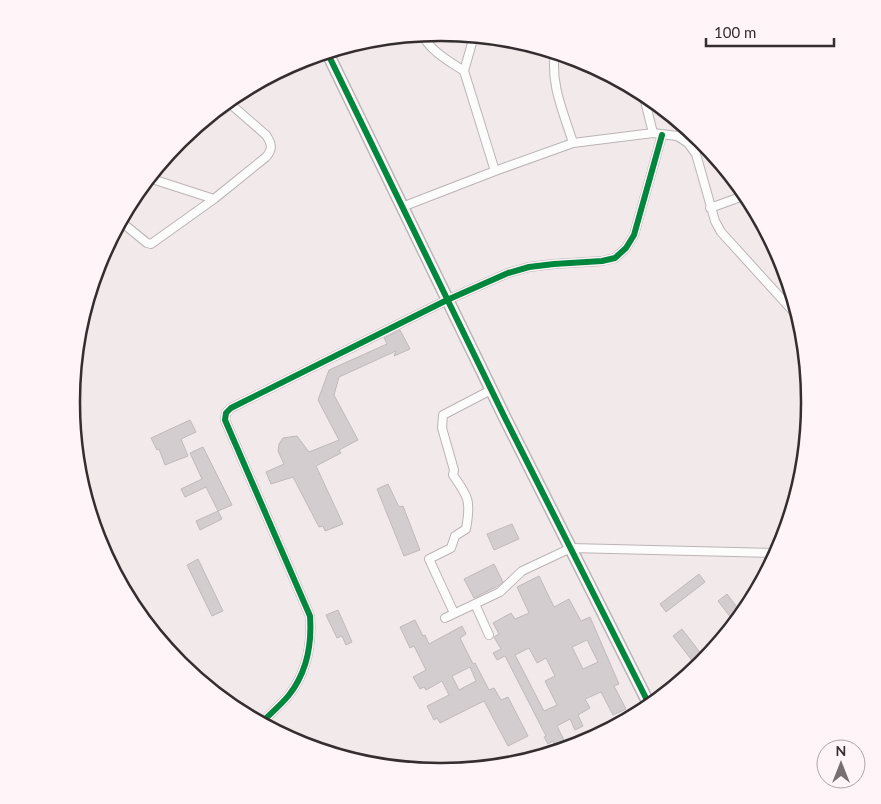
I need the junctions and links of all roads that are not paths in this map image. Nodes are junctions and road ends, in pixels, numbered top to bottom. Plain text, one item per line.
1 (426, 42) edge
2 (472, 43) edge
3 (329, 59) edge
4 (554, 59) edge
5 (464, 71) junction
6 (234, 106) edge
7 (646, 106) edge
8 (653, 134) junction
9 (681, 134) edge
10 (662, 135) junction
11 (677, 136) junction
12 (573, 143) junction
13 (495, 170) junction
14 (156, 180) edge
15 (737, 198) edge
16 (214, 199) junction
17 (402, 207) junction
18 (710, 208) junction
19 (126, 226) edge
20 (447, 300) junction
21 (788, 306) edge
22 (492, 390) junction
23 (571, 548) junction
24 (768, 553) edge
25 (475, 604) junction
26 (454, 613) junction
27 (445, 618) dead end
28 (488, 635) dead end
29 (646, 698) edge
30 (266, 718) edge

1 - 5 street
2 - 5 street
3 - 17 street
4 - 12 street
5 - 13 street
6 - 16 street
7 - 8 street
8 - 10 street
8 - 12 street
9 - 11 street
10 - 11 street
10 - 20 street
11 - 18 street
12 - 13 street
13 - 17 street
14 - 16 street
15 - 18 street
16 - 19 street
17 - 20 street
18 - 21 street
20 - 22 street
20 - 30 street
22 - 23 street
22 - 26 street
23 - 24 street
23 - 25 street
23 - 29 street
25 - 26 street
25 - 28 street
26 - 27 street

